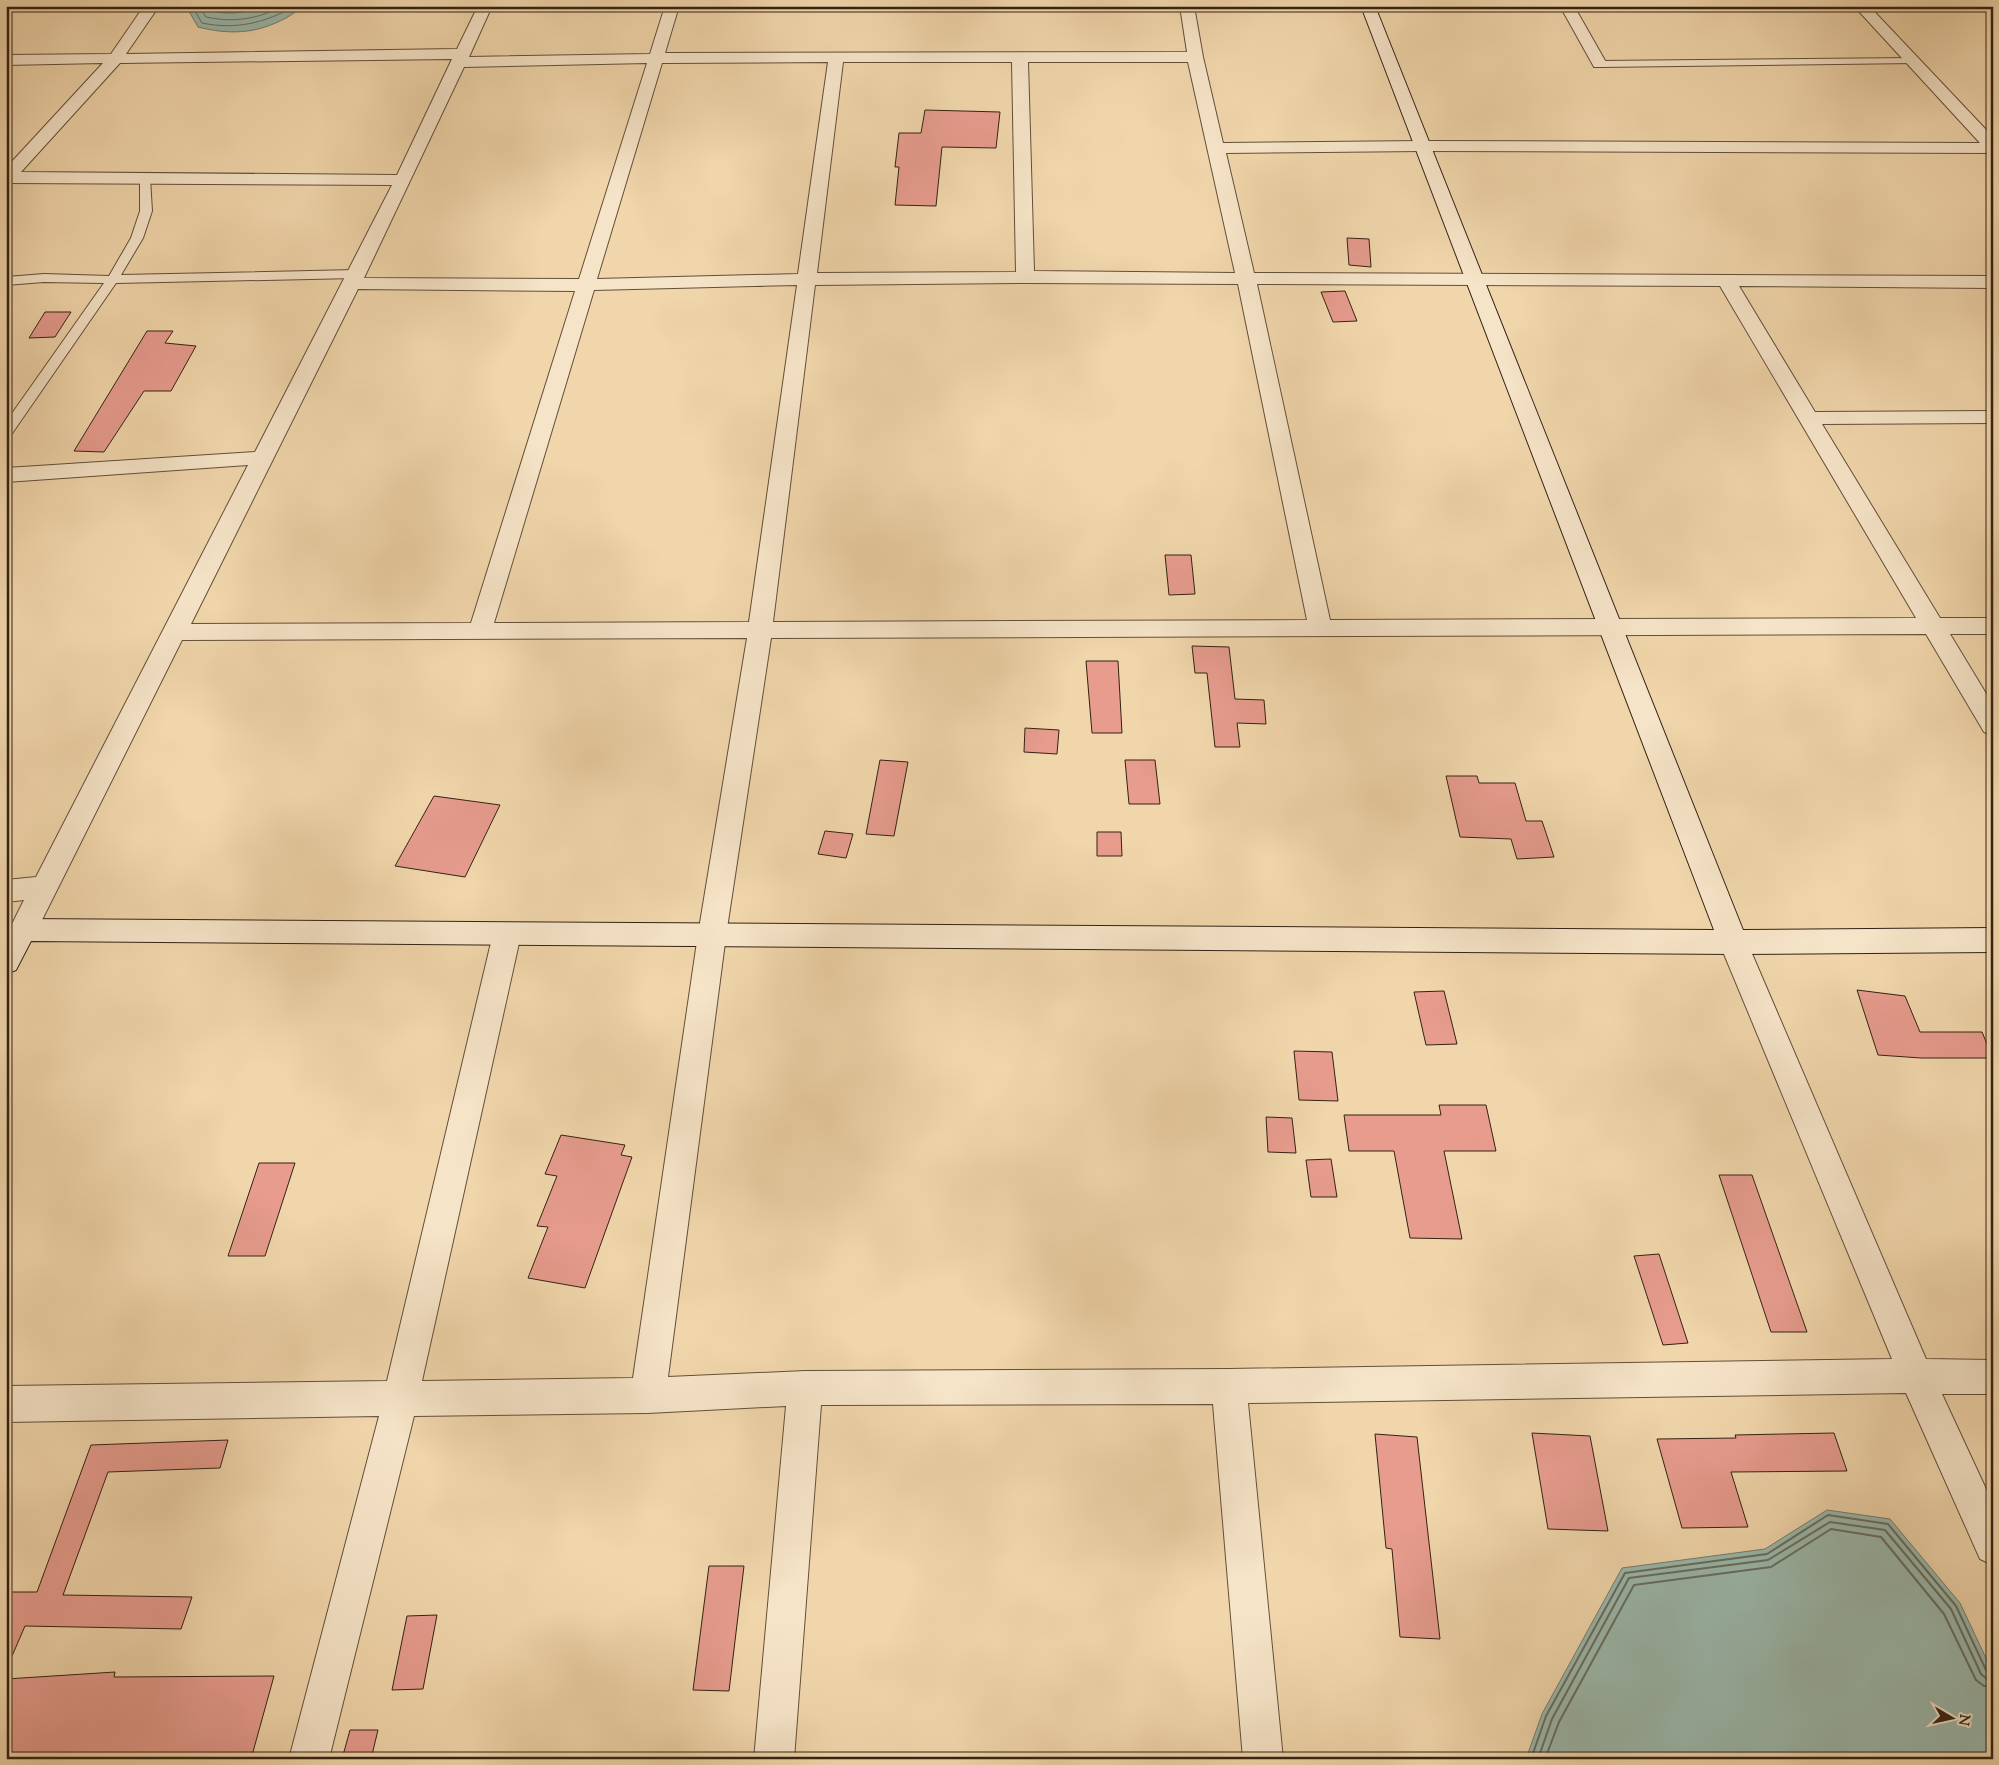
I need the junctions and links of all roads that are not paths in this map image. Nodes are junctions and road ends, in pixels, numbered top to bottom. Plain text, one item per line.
1 (152, 6) edge
2 (485, 6) edge
3 (672, 6) edge
4 (1187, 6) edge
5 (1368, 6) edge
6 (1568, 6) edge
7 (1861, 6) edge
8 (1020, 57) junction
9 (1195, 57) junction
10 (461, 58) junction
11 (656, 58) junction
12 (836, 58) junction
13 (115, 59) junction
14 (6, 60) edge
15 (1913, 61) junction
16 (1600, 64) joint
17 (1422, 146) junction
18 (1216, 148) junction
19 (1993, 148) edge
20 (7, 177) edge
21 (145, 178) junction
22 (403, 180) junction
23 (1025, 277) junction
24 (354, 278) junction
25 (1246, 278) junction
26 (113, 279) junction
27 (807, 279) junction
28 (1475, 280) junction
29 (6, 281) edge
30 (1726, 281) junction
31 (1993, 282) edge
32 (586, 285) junction
33 (1993, 417) edge
34 (1808, 418) junction
35 (6, 432) edge
36 (263, 458) junction
37 (6, 475) edge
38 (1610, 626) junction
39 (1933, 626) junction
40 (1993, 626) edge
41 (1320, 627) junction
42 (760, 630) junction
43 (480, 631) junction
44 (174, 632) junction
45 (1993, 726) edge
46 (44, 887) junction
47 (6, 891) edge
48 (23, 930) junction
49 (507, 934) junction
50 (712, 935) junction
51 (1993, 940) edge
52 (1733, 942) junction
53 (6, 962) edge
54 (1916, 1376) junction
55 (1993, 1377) edge
56 (1229, 1386) junction
57 (805, 1388) junction
58 (648, 1394) junction
59 (400, 1398) junction
60 (6, 1404) edge
61 (1993, 1546) edge
62 (309, 1759) edge
63 (774, 1759) edge
64 (1262, 1759) edge

1 - 13 street
2 - 10 street
3 - 11 street
4 - 9 street
5 - 17 street
6 - 16 street
7 - 15 street
8 - 9 street
8 - 12 street
8 - 23 street
9 - 18 street
10 - 11 street
10 - 13 street
10 - 22 street
11 - 12 street
11 - 32 street
12 - 27 street
13 - 14 street
13 - 20 street
15 - 16 lane
15 - 19 street
17 - 18 street
17 - 19 street
17 - 28 street
18 - 25 street
20 - 21 street
21 - 22 street
21 - 26 lane
22 - 24 street
23 - 25 street
23 - 27 street
24 - 26 lane
24 - 32 street
24 - 36 street
25 - 28 street
25 - 41 street
26 - 29 lane
26 - 35 lane
27 - 32 street
27 - 42 street
28 - 30 street
28 - 38 street
30 - 31 street
30 - 34 street
32 - 43 street
33 - 34 street
34 - 39 street
36 - 37 street
36 - 44 street
38 - 39 street
38 - 41 street
38 - 52 street
39 - 40 street
39 - 45 street
41 - 42 street
42 - 43 street
42 - 50 street
43 - 44 street
44 - 46 street
46 - 47 street
46 - 48 street
48 - 49 street
48 - 53 street
49 - 50 street
49 - 59 street
50 - 52 street
50 - 58 street
51 - 52 street
52 - 54 street
54 - 55 street
54 - 56 street
54 - 61 street
56 - 57 street
56 - 64 street
57 - 58 street
57 - 63 street
58 - 59 street
59 - 60 street
59 - 62 street

